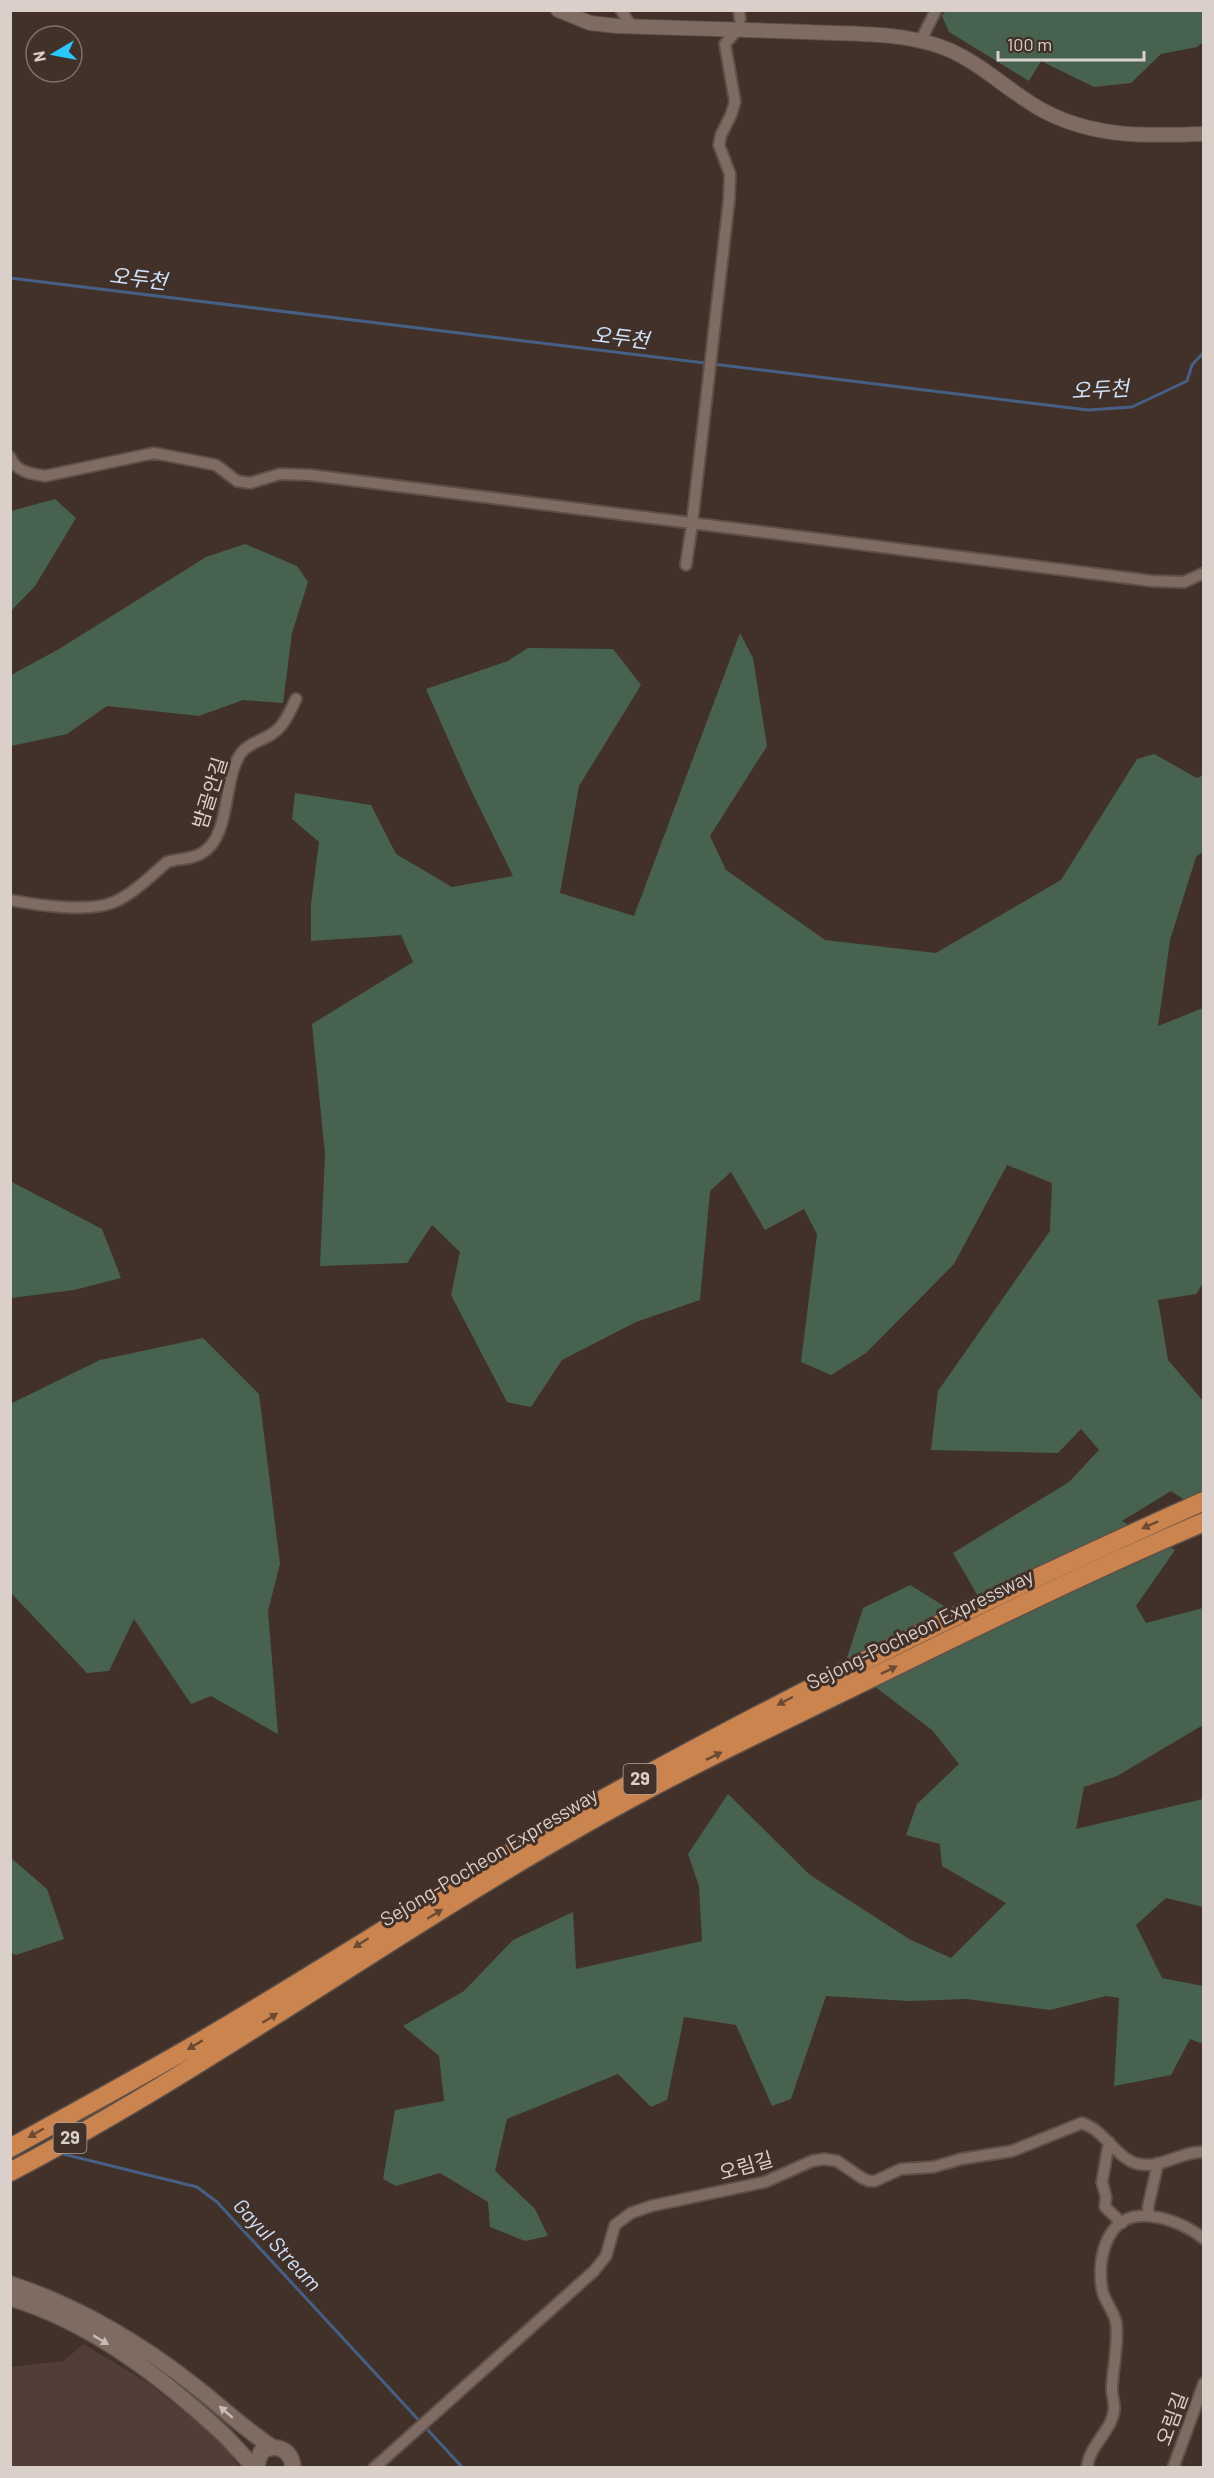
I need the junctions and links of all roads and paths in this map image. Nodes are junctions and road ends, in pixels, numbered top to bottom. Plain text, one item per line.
1 (558, 10) edge
2 (621, 10) edge
3 (936, 10) edge
4 (739, 20) edge
5 (632, 27) junction
6 (921, 42) junction
7 (1203, 134) edge
8 (10, 457) edge
9 (692, 524) junction
10 (686, 565) dead end
11 (1203, 573) edge
12 (296, 699) dead end
13 (10, 900) edge
14 (1203, 1501) edge
15 (1203, 1522) edge
16 (1109, 2142) junction
17 (10, 2148) edge
18 (1203, 2152) edge
19 (1158, 2163) junction
20 (10, 2172) edge
21 (1149, 2216) junction
22 (1122, 2223) junction
23 (1203, 2239) edge
24 (10, 2284) edge
25 (10, 2298) edge
26 (1203, 2383) edge
27 (272, 2447) junction
28 (294, 2467) edge
29 (255, 2468) edge
30 (374, 2468) edge
31 (1087, 2468) edge
32 (1173, 2468) edge

1 - 5 street
2 - 5 street
3 - 6 street
4 - 5 street
4 - 6 street
4 - 9 street
6 - 7 street
8 - 9 street
9 - 10 street
9 - 11 street
12 - 13 street, 밤골안길
14 -> 17 highway, Sejong-Pocheon Expressway / 29
20 -> 15 highway, Sejong-Pocheon Expressway / 29
16 - 19 street, 오림길
16 - 22 street
16 - 30 street, 오림길
18 - 19 street, 오림길
19 - 21 street
21 - 22 street
21 - 23 street
22 - 31 street
27 -> 24 main road
25 -> 29 main road
26 - 32 street, 오림길
27 - 28 main road
27 - 29 main road

